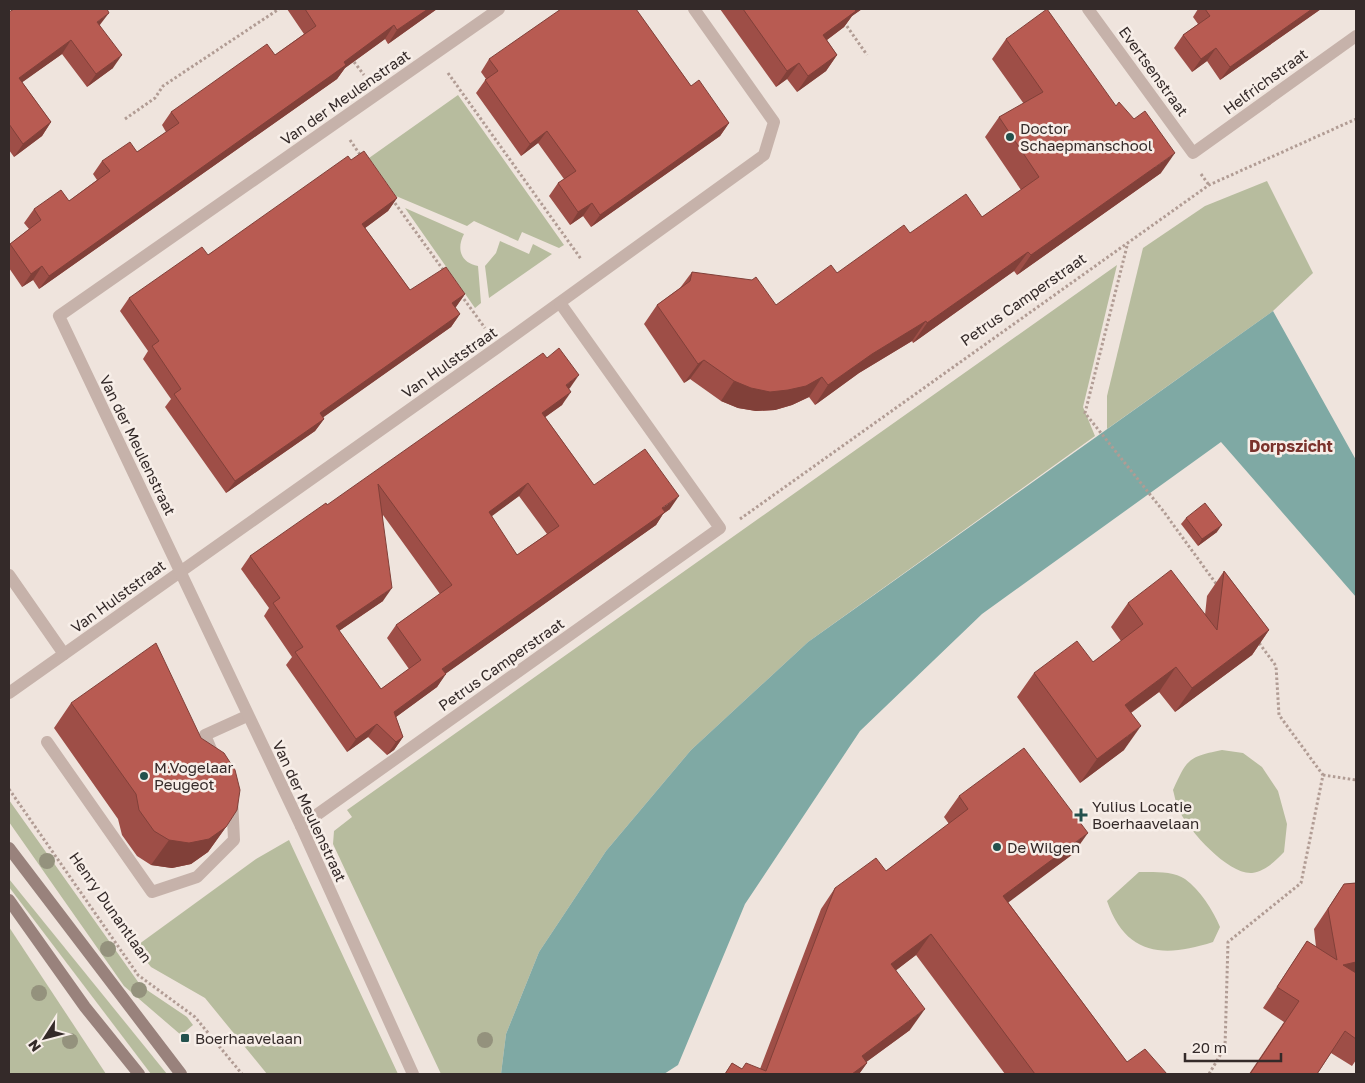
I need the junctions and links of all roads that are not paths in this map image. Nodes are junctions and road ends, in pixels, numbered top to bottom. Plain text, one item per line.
1 (499, 9) edge
2 (694, 9) edge
3 (1088, 9) edge
4 (1356, 36) edge
5 (1193, 153) joint
6 (560, 303) junction
7 (181, 570) junction
8 (9, 575) edge
9 (64, 654) junction
10 (9, 693) edge
11 (247, 716) junction
12 (46, 742) dead end
13 (219, 768) edge
14 (226, 784) edge
15 (301, 826) junction
16 (9, 848) edge
17 (9, 900) edge
18 (139, 1074) edge
19 (181, 1074) edge
20 (413, 1074) edge

1 - 7 street, Van der Meulenstraat
2 - 6 street, Van Hulststraat
3 - 5 street, Evertsenstraat
4 - 5 street, Helfrichstraat
6 - 7 street, Van Hulststraat
6 - 15 street, Petrus Camperstraat
7 - 9 street, Van Hulststraat
7 - 11 street, Van der Meulenstraat
8 - 9 street
9 - 10 street, Van Hulststraat
11 - 13 street
11 - 15 street, Van der Meulenstraat
12 - 14 street
15 - 20 street, Van der Meulenstraat
16 - 19 main road
17 - 18 main road

